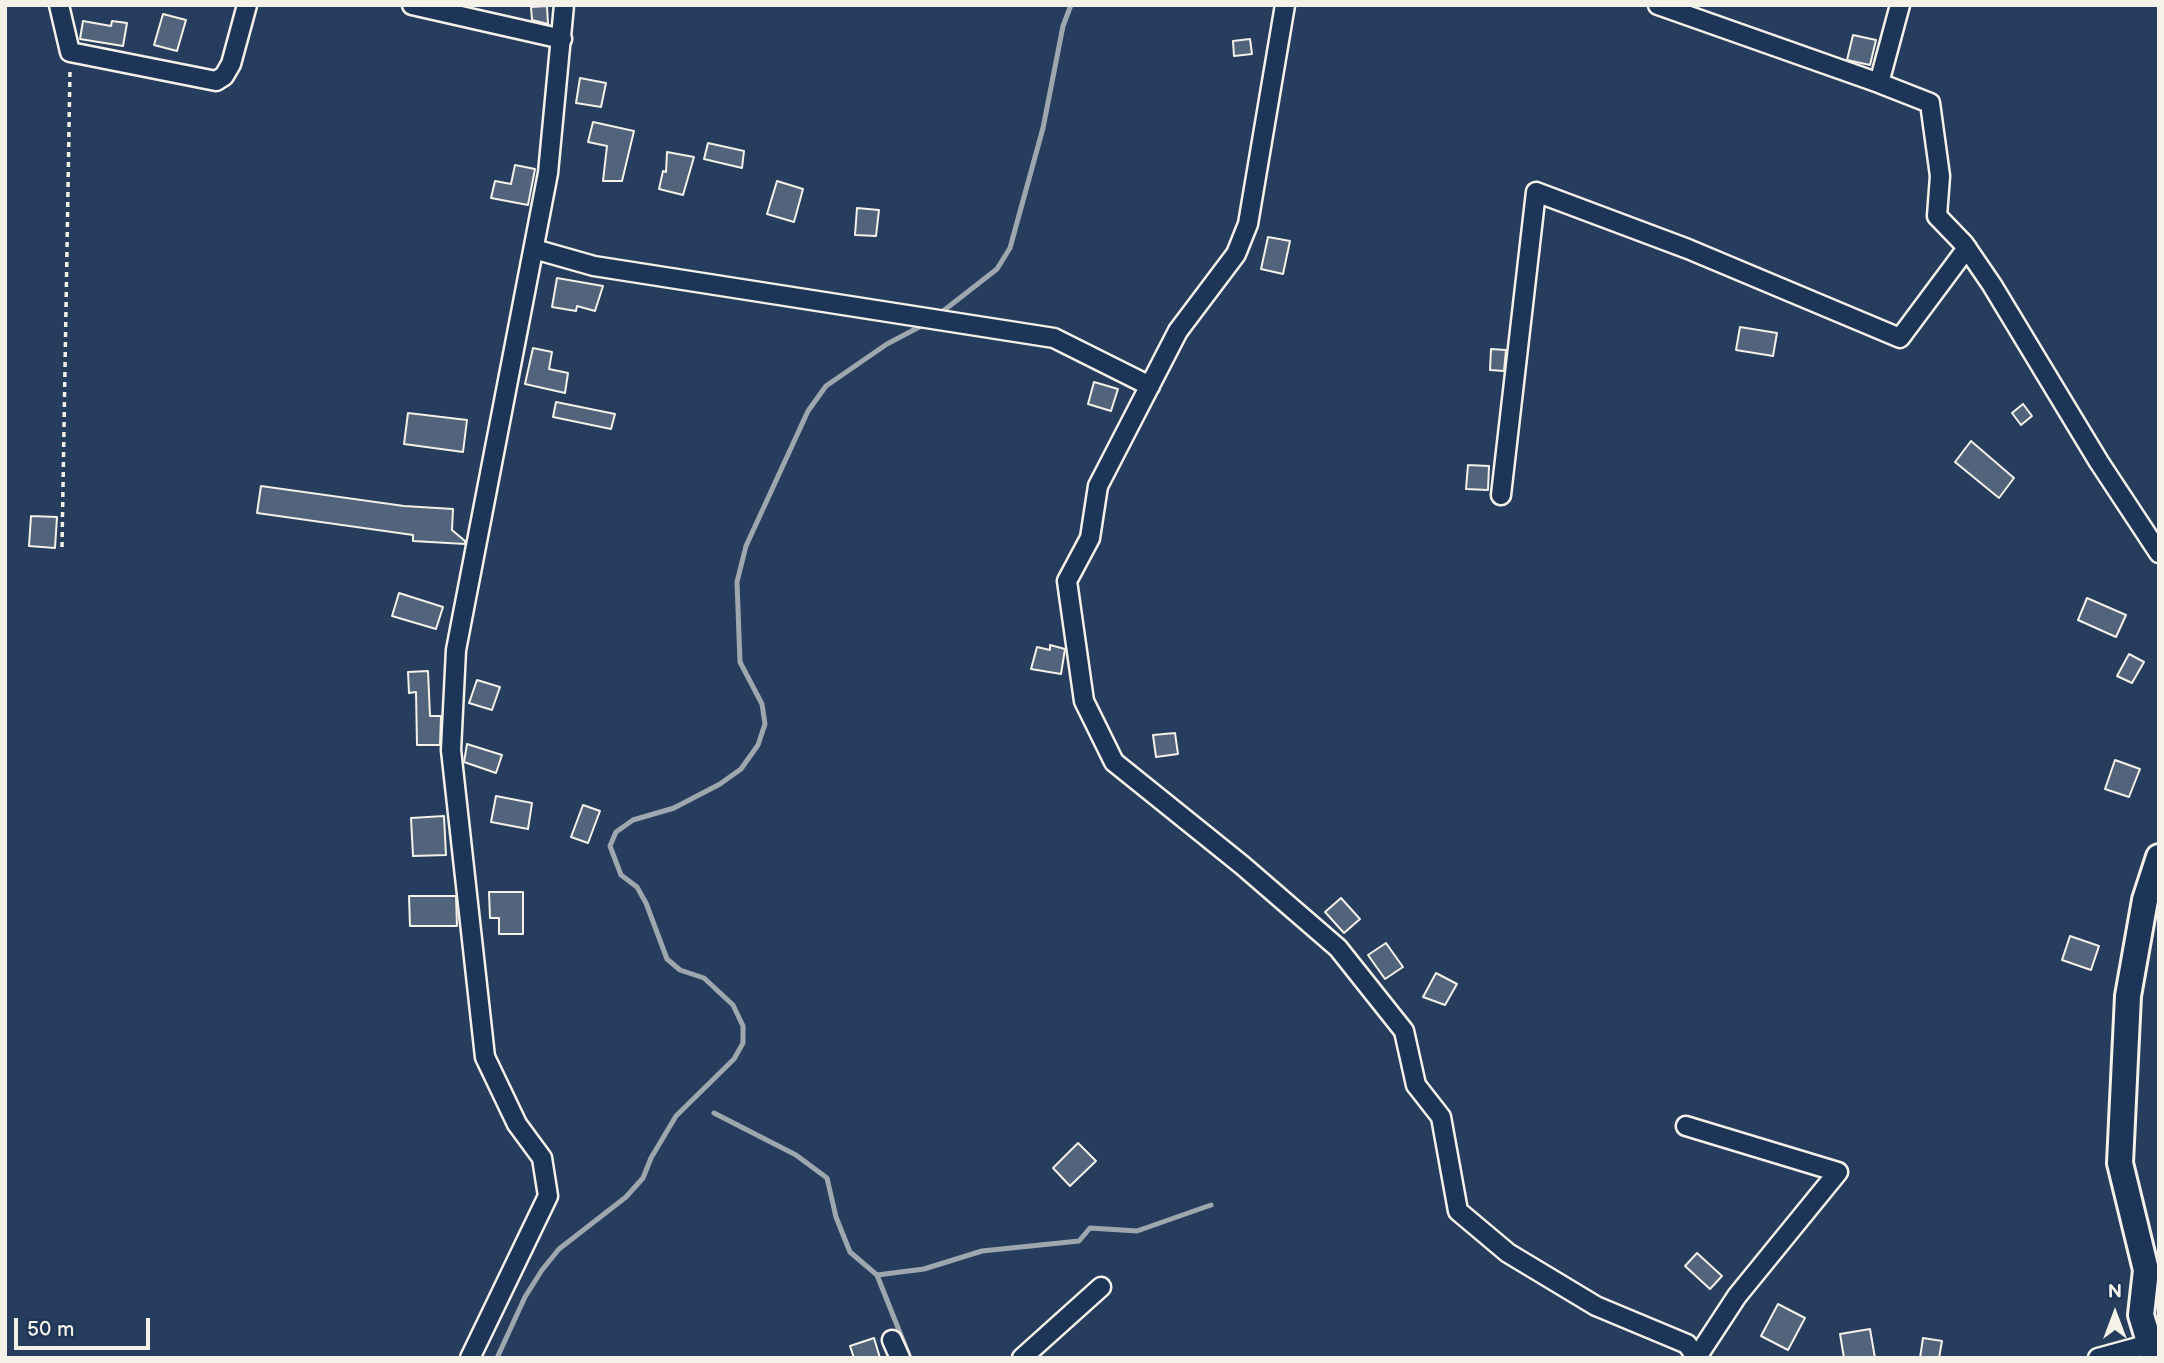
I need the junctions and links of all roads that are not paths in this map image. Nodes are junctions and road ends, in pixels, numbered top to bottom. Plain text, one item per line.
1 (60, 5) edge
2 (247, 5) edge
3 (412, 5) edge
4 (564, 5) edge
5 (1285, 5) edge
6 (1658, 5) edge
7 (1900, 5) edge
8 (562, 39) junction
9 (1878, 83) junction
10 (1967, 248) junction
11 (534, 249) junction
12 (1150, 386) junction
13 (1501, 495) dead end
14 (2159, 552) edge
15 (2159, 857) edge
16 (1686, 1126) dead end
17 (1101, 1287) dead end
18 (892, 1340) dead end
19 (2154, 1346) edge
20 (470, 1358) edge
21 (900, 1358) edge
22 (1022, 1358) edge
23 (1697, 1358) edge
24 (2098, 1358) edge

1 - 2 street
3 - 8 street
4 - 8 street
5 - 12 street
6 - 9 street
7 - 9 street
8 - 11 street
9 - 10 street
10 - 13 street
10 - 14 street
11 - 12 street
11 - 20 street
12 - 23 street
15 - 19 street
16 - 23 street
17 - 22 street
18 - 21 street
19 - 24 street

